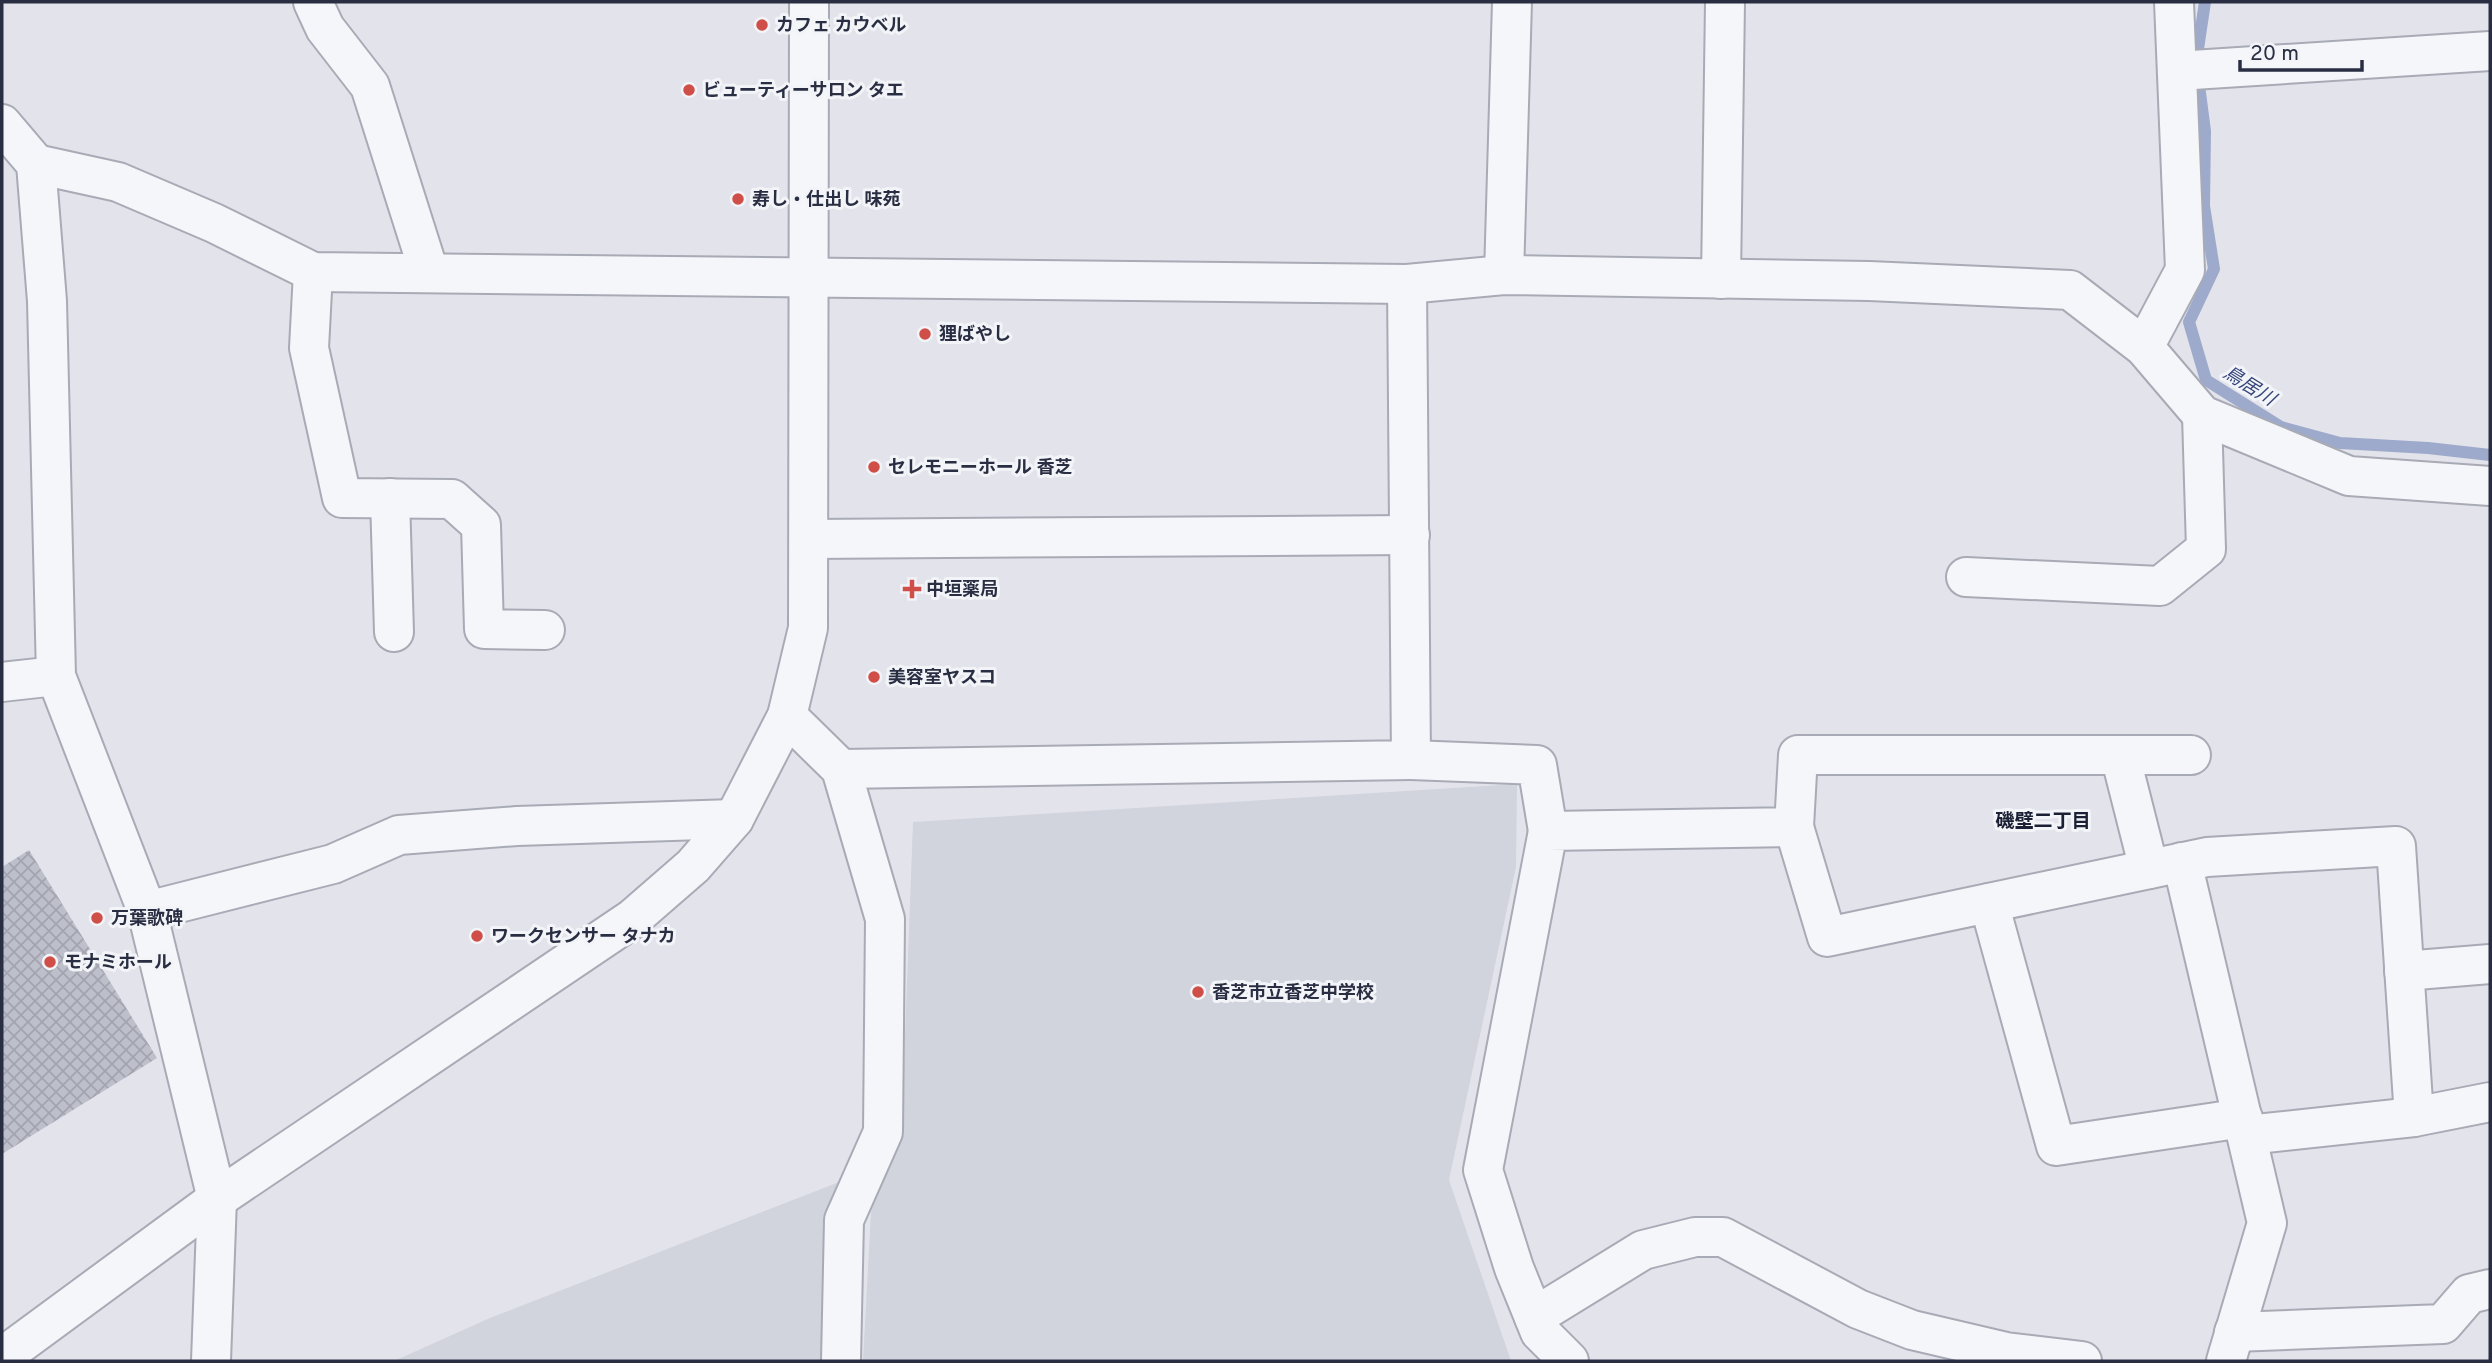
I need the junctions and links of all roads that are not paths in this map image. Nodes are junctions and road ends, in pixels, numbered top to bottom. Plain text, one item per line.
1 (313, 2) edge
2 (808, 2) edge
3 (1512, 2) edge
4 (1725, 2) edge
5 (2174, 2) edge
6 (2490, 51) edge
7 (2177, 71) junction
8 (2, 124) edge
9 (36, 164) junction
10 (313, 272) junction
11 (429, 272) junction
12 (1504, 275) junction
13 (808, 276) junction
14 (1721, 279) junction
15 (1407, 284) junction
16 (2144, 347) junction
17 (2202, 415) junction
18 (2490, 486) edge
19 (390, 498) junction
20 (1410, 535) junction
21 (809, 539) junction
22 (1966, 577) dead end
23 (545, 630) dead end
24 (394, 632) dead end
25 (56, 676) junction
26 (2, 682) edge
27 (786, 716) junction
28 (2120, 755) junction
29 (2191, 755) dead end
30 (1411, 760) junction
31 (841, 769) junction
32 (734, 819) junction
33 (1794, 827) junction
34 (1548, 831) junction
35 (2165, 866) junction
36 (1989, 903) junction
37 (147, 911) junction
38 (2490, 964) edge
39 (2404, 971) junction
40 (2490, 1101) edge
41 (2414, 1117) junction
42 (2245, 1127) junction
43 (217, 1199) junction
44 (2490, 1289) edge
45 (1534, 1317) junction
46 (2230, 1347) edge
47 (2, 1357) edge
48 (211, 1361) edge
49 (841, 1361) edge
50 (1569, 1361) edge
51 (2082, 1361) edge

1 - 11 street
2 - 13 street
3 - 12 street
4 - 14 street
5 - 7 street
6 - 7 street
7 - 16 street
8 - 9 street
9 - 10 street
9 - 25 street
10 - 11 street
10 - 19 street
11 - 13 street
12 - 14 street
12 - 15 street
13 - 15 street
13 - 21 street
14 - 16 street
15 - 20 street
16 - 17 street
17 - 18 street
17 - 22 street
19 - 23 street
19 - 24 street
20 - 21 street
20 - 30 street
21 - 27 street
25 - 26 street
25 - 37 street
27 - 31 street
27 - 32 street
28 - 29 street
28 - 33 street
28 - 35 street
30 - 31 street
30 - 34 street
31 - 49 street
32 - 37 street
32 - 43 street
33 - 34 street
33 - 36 street
34 - 45 street
35 - 36 street
35 - 39 street
35 - 42 street
36 - 42 street
37 - 43 street
38 - 39 street
39 - 41 street
40 - 41 street
41 - 42 street
42 - 46 street
43 - 47 street
43 - 48 street
44 - 46 street
45 - 50 street
45 - 51 street

